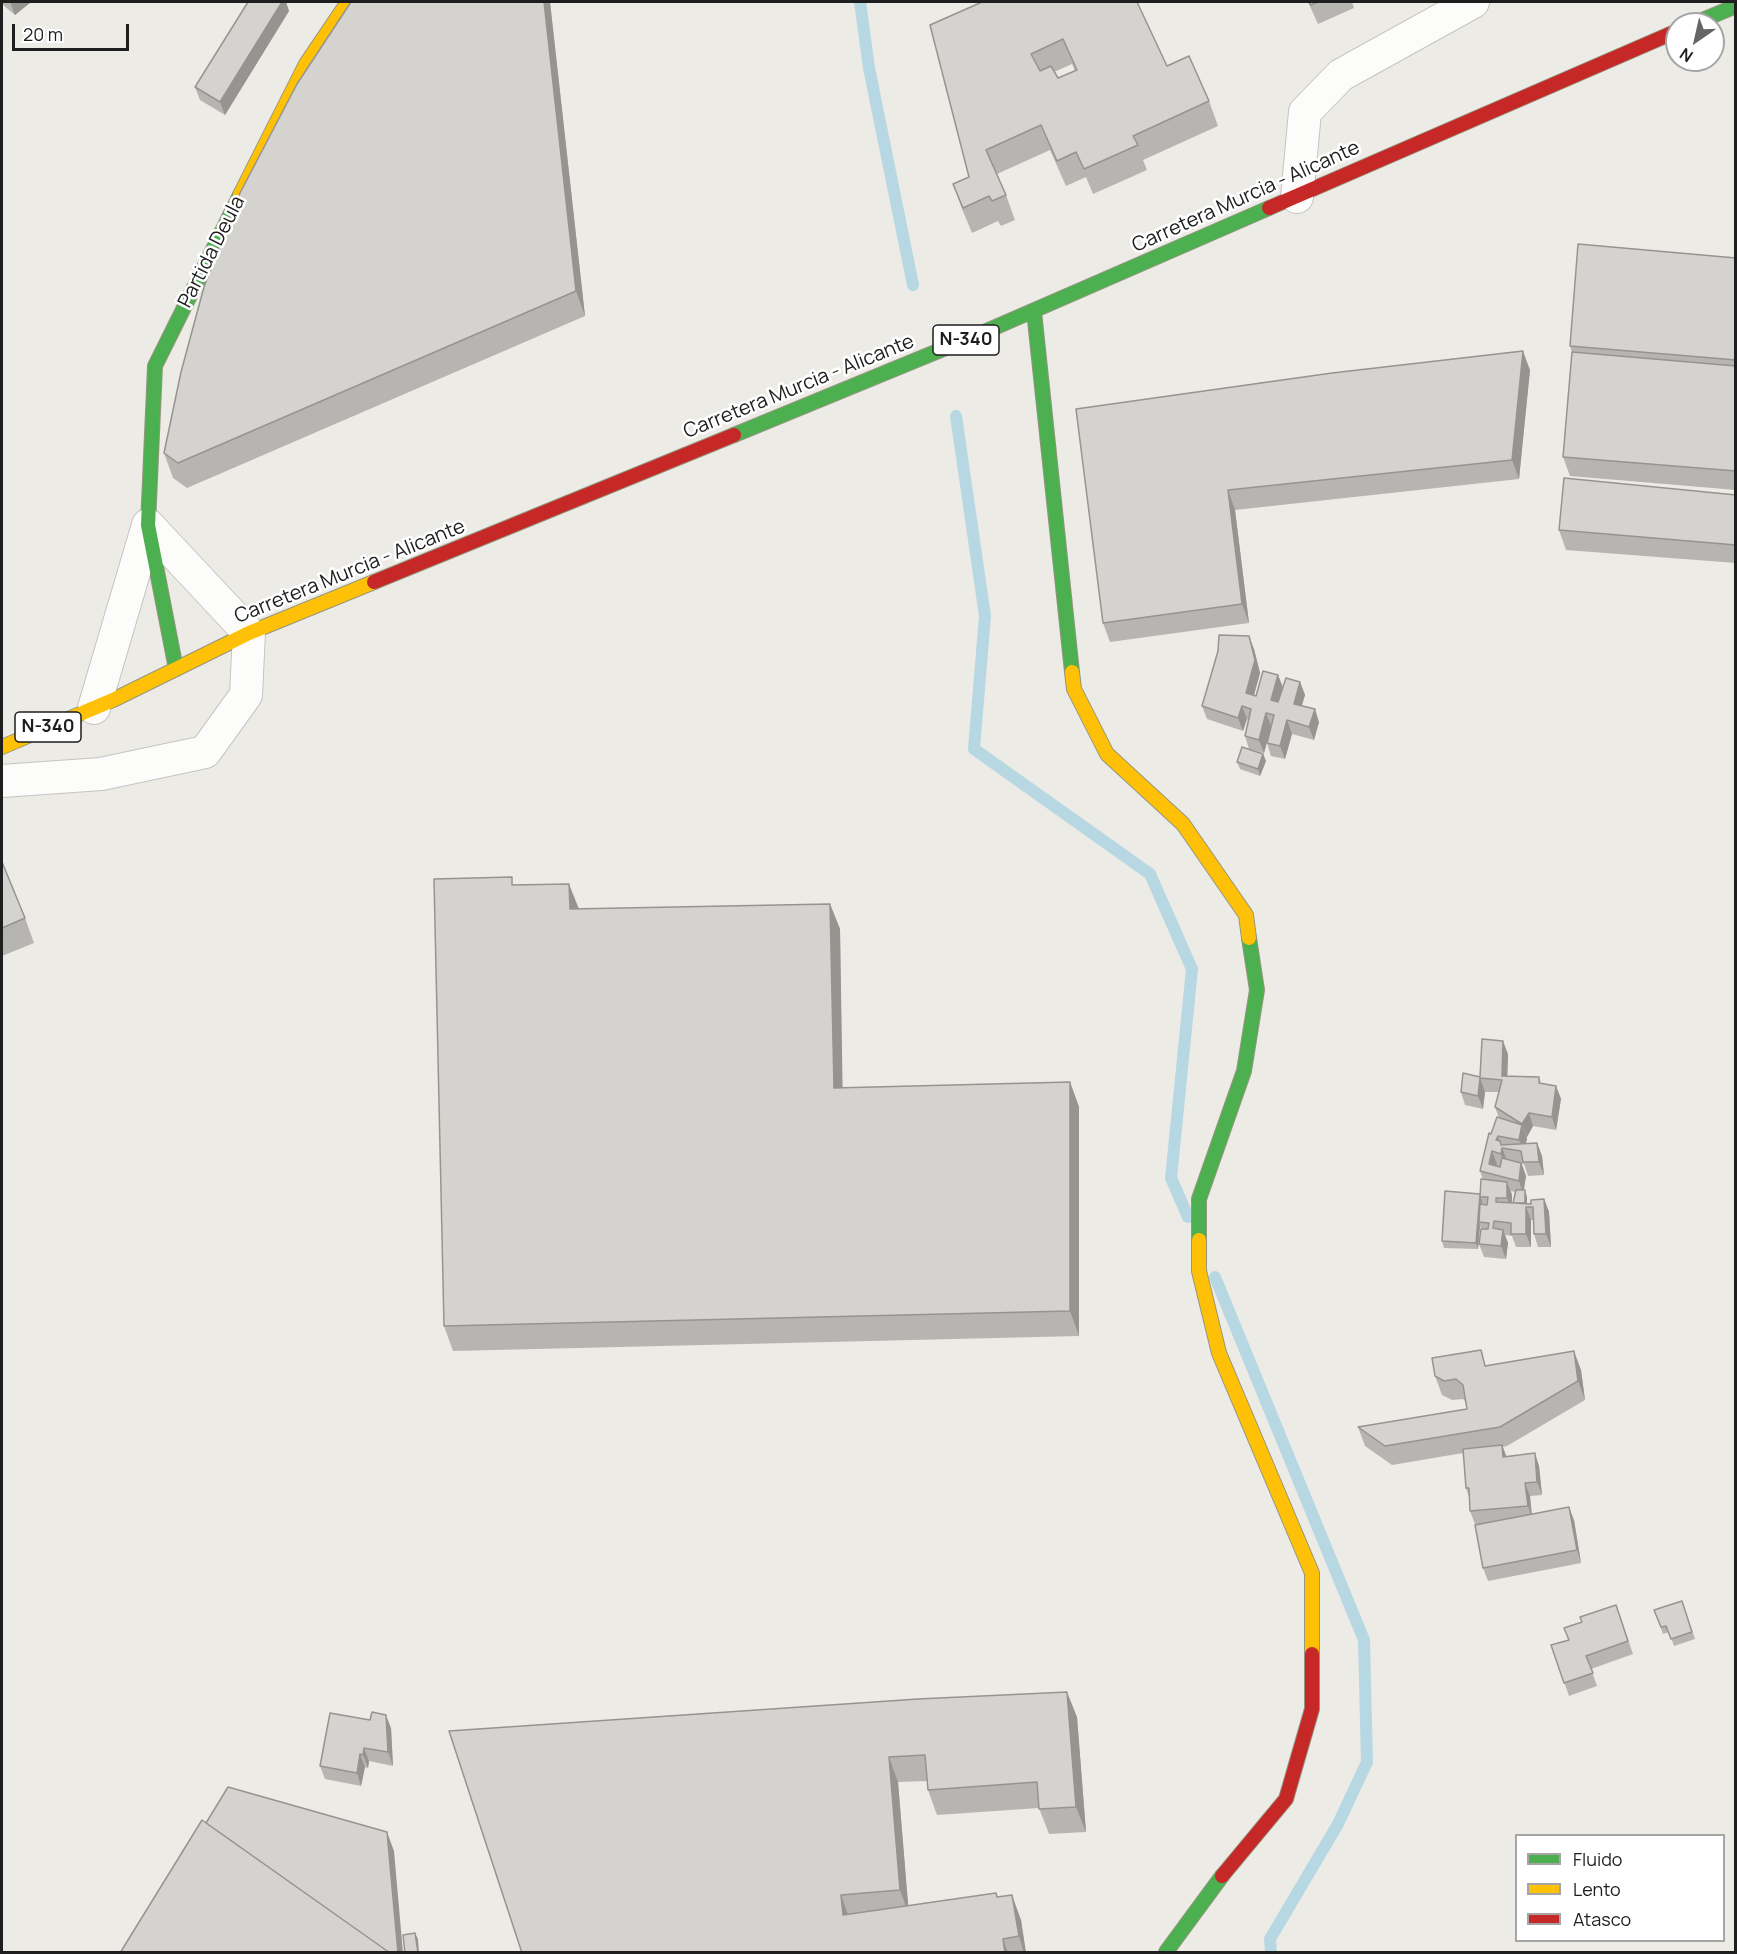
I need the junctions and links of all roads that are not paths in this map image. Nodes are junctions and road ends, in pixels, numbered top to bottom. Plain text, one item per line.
1 (348, 2) edge
2 (1473, 2) edge
3 (1736, 6) edge
4 (1722, 12) edge
5 (1665, 36) edge
6 (1297, 197) junction
7 (1034, 311) junction
8 (148, 525) junction
9 (249, 633) junction
10 (176, 669) junction
11 (94, 708) junction
12 (2, 747) edge
13 (2, 781) edge
14 (1167, 1953) edge

1 - 8 main road, Partida Deula
2 - 6 street
3 - 4 main road
5 - 6 main road, Carretera Murcia - Alicante / N-340
6 - 7 main road, Carretera Murcia - Alicante / N-340
7 - 9 main road, Carretera Murcia - Alicante / N-340
7 - 14 main road
8 - 9 street
8 - 10 main road, Partida Deula
8 - 11 street, Partida Deula
9 - 10 main road, Carretera Murcia - Alicante / N-340
9 - 13 street
10 - 11 main road, Carretera Murcia - Alicante / N-340
11 - 12 main road, Carretera Murcia - Alicante / N-340

